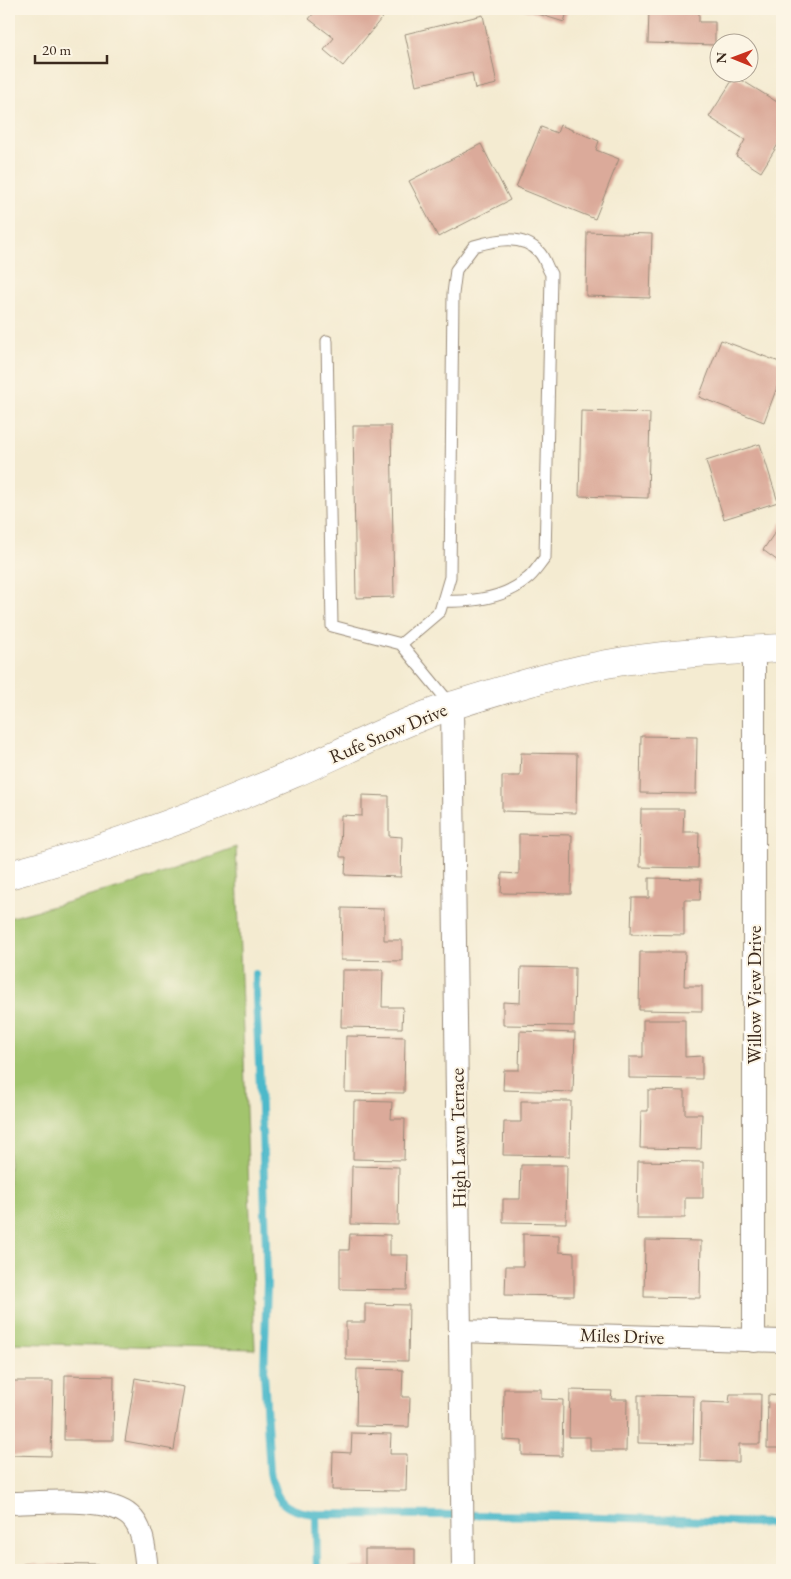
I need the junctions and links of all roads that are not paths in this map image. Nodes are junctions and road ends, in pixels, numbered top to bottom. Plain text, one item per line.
1 (326, 341) dead end
2 (445, 601) junction
3 (401, 644) junction
4 (782, 648) edge
5 (754, 650) junction
6 (452, 706) junction
7 (9, 875) edge
8 (461, 1331) junction
9 (754, 1341) junction
10 (782, 1341) edge
11 (9, 1502) edge
12 (147, 1570) edge
13 (463, 1570) edge

1 - 3 lane
2 - 2 lane
2 - 3 lane
3 - 6 lane
4 - 5 main road, Rufe Snow Drive
5 - 6 main road, Rufe Snow Drive
5 - 9 street, Willow View Drive
6 - 7 main road, Rufe Snow Drive
6 - 8 street, High Lawn Terrace
8 - 9 street, Miles Drive
8 - 13 street, High Lawn Terrace
9 - 10 street, Miles Drive
11 - 12 street

